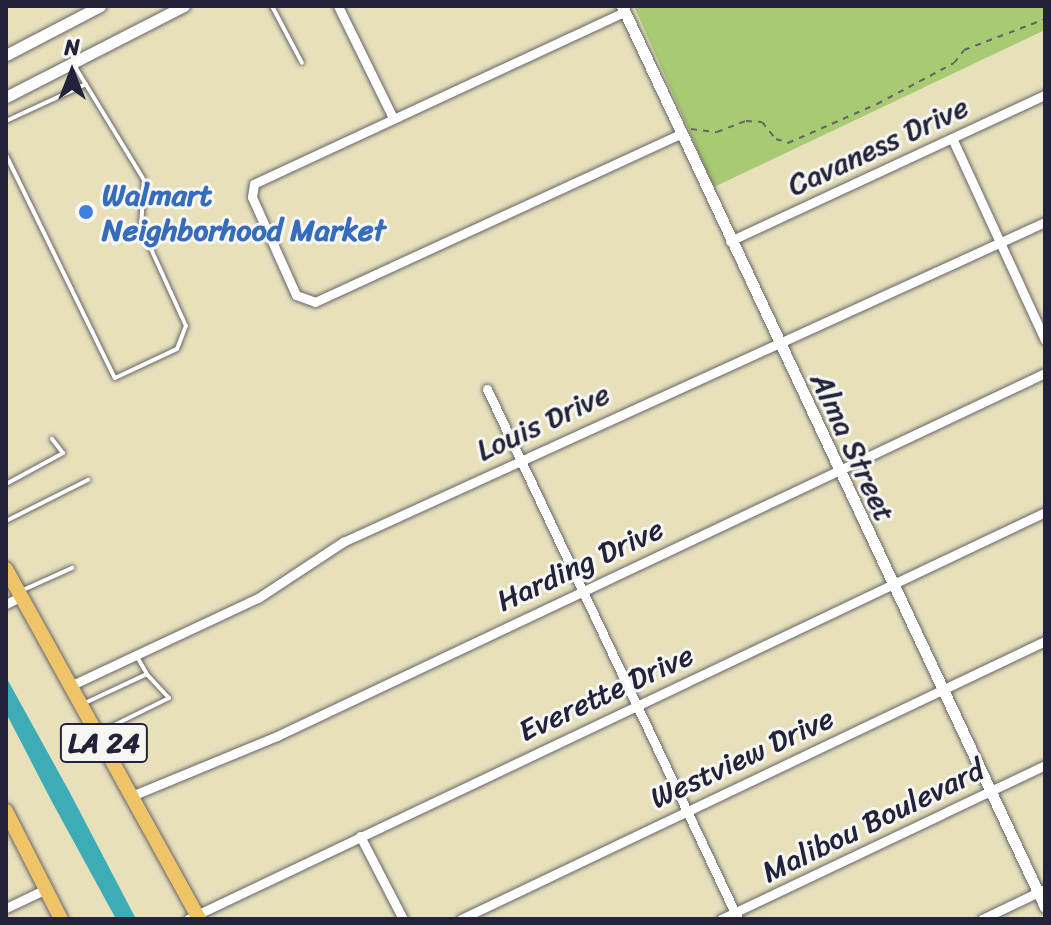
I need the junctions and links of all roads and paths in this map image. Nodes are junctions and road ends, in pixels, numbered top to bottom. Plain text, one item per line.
1 (100, 6) edge
2 (184, 6) edge
3 (272, 6) edge
4 (338, 6) edge
5 (623, 9) edge
6 (160, 12) edge
7 (1045, 19) edge
8 (6, 55) edge
9 (73, 63) junction
10 (302, 63) dead end
11 (86, 84) junction
12 (1045, 95) edge
13 (6, 97) edge
14 (393, 118) junction
15 (6, 121) edge
16 (680, 134) junction
17 (953, 140) junction
18 (6, 155) edge
19 (1045, 222) edge
20 (730, 241) junction
21 (999, 244) junction
22 (1045, 340) edge
23 (777, 341) junction
24 (1045, 373) edge
25 (487, 389) dead end
26 (52, 439) dead end
27 (520, 459) junction
28 (837, 471) junction
29 (88, 480) dead end
30 (6, 484) edge
31 (1045, 512) edge
32 (6, 521) edge
33 (72, 568) dead end
34 (6, 569) edge
35 (891, 585) junction
36 (582, 591) junction
37 (19, 595) junction
38 (6, 604) edge
39 (1045, 641) edge
40 (136, 655) junction
41 (147, 674) junction
42 (72, 685) junction
43 (942, 690) junction
44 (83, 704) junction
45 (636, 706) junction
46 (99, 733) junction
47 (1045, 765) edge
48 (990, 791) junction
49 (134, 795) junction
50 (687, 812) junction
51 (7, 813) edge
52 (360, 836) junction
53 (46, 889) junction
54 (1041, 890) edge
55 (1045, 907) edge
56 (6, 908) edge
57 (737, 916) edge
58 (195, 917) edge
59 (61, 919) edge
60 (403, 919) edge
61 (461, 919) edge
62 (721, 919) edge
63 (982, 919) edge

1 - 8 street
2 - 6 street
3 - 10 lane
4 - 14 street
5 - 14 street
5 - 16 street, Alma Street
6 - 9 street
7 - 16 path
9 - 11 lane
9 - 13 street
11 - 15 lane
11 - 18 lane
12 - 17 street, Cavaness Drive
14 - 16 street
16 - 20 street, Alma Street
17 - 20 street, Cavaness Drive
17 - 21 street
19 - 21 street, Louis Drive
20 - 23 street, Alma Street
21 - 22 street
21 - 23 street, Louis Drive
23 - 27 street, Louis Drive
23 - 28 street, Alma Street
24 - 28 street, Harding Drive
25 - 27 street
26 - 30 lane
27 - 36 street
27 - 40 street, Louis Drive
28 - 35 street, Alma Street
28 - 36 street, Harding Drive
29 - 32 lane
31 - 35 street, Everette Drive
33 - 37 lane
34 - 37 main road, LA 24
35 - 43 street, Alma Street
35 - 45 street, Everette Drive
36 - 45 street
36 - 49 street, Harding Drive
37 - 38 street
37 - 42 main road, LA 24
39 - 43 street, Westview Drive
40 - 41 lane
40 - 42 street, Louis Drive
41 - 44 lane
41 - 46 lane
42 - 44 main road, LA 24
43 - 48 street, Alma Street
43 - 50 street, Westview Drive
44 - 46 main road, LA 24
45 - 50 street
45 - 52 street, Everette Drive
46 - 49 main road, LA 24
47 - 48 street, Malibou Boulevard
48 - 54 street, Alma Street
48 - 57 street, Malibou Boulevard
49 - 58 main road, LA 24
50 - 57 street
50 - 61 street, Westview Drive
51 - 53 main road
52 - 58 street, Everette Drive
52 - 60 street
53 - 56 street
53 - 59 main road
54 - 55 street, Alma Street
54 - 63 street
57 - 62 street, Malibou Boulevard

